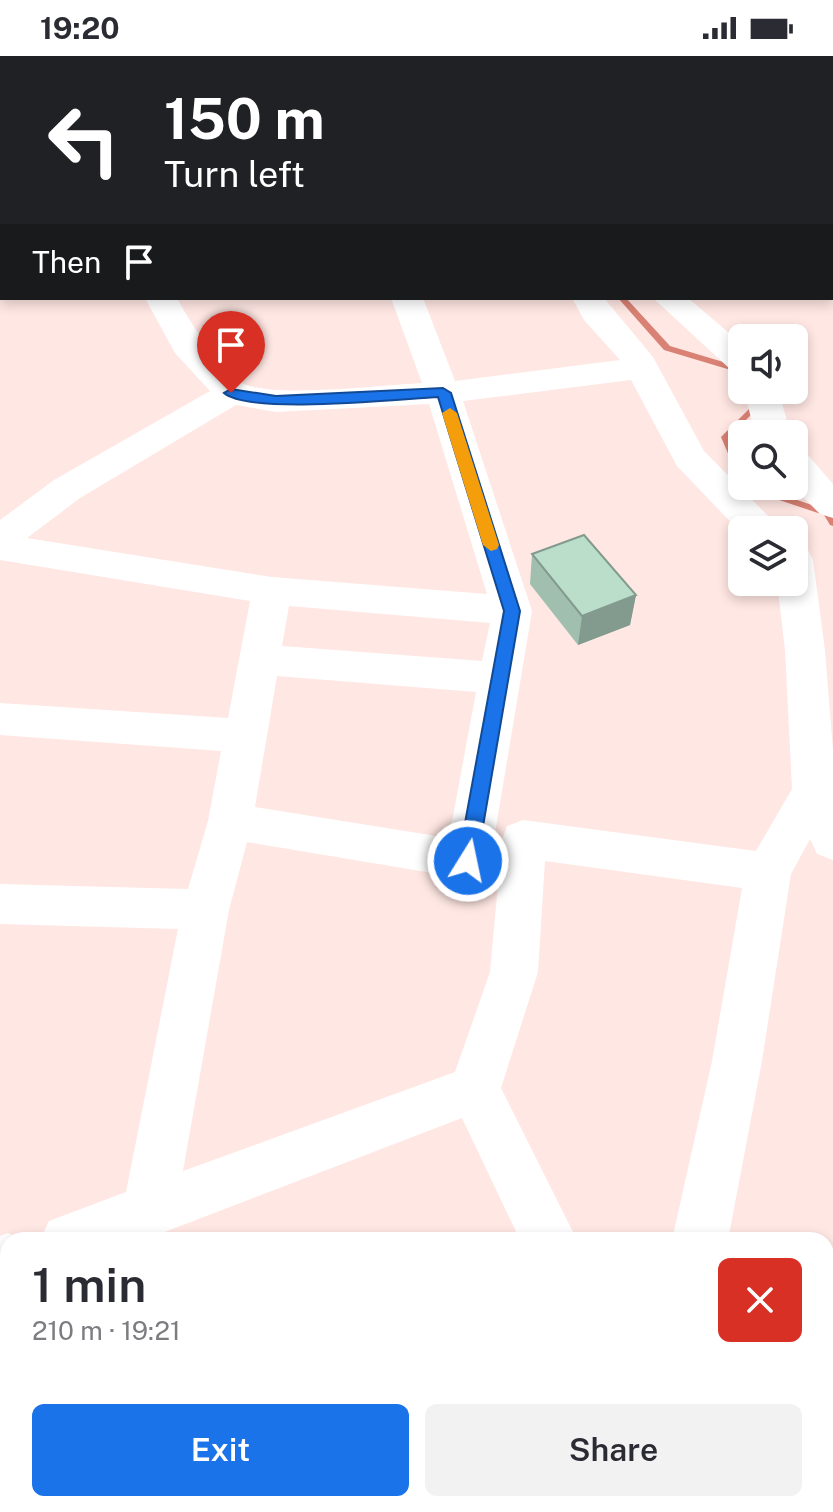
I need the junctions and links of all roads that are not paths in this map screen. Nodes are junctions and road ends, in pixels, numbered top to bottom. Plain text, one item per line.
1 (162, 300) edge
2 (408, 300) edge
3 (590, 300) edge
4 (671, 300) edge
5 (728, 350) edge
6 (642, 368) junction
7 (231, 393) junction
8 (443, 393) junction
9 (808, 481) edge
10 (833, 505) edge
11 (746, 516) edge
12 (0, 539) edge
13 (0, 547) edge
14 (272, 591) junction
15 (804, 596) edge
16 (512, 611) junction
17 (819, 646) edge
18 (261, 660) junction
19 (499, 678) junction
20 (0, 719) edge
21 (246, 736) junction
22 (823, 792) edge
23 (230, 821) junction
24 (833, 841) edge
25 (470, 846) junction
26 (522, 854) junction
27 (768, 872) junction
28 (0, 904) edge
29 (205, 910) junction
30 (475, 1089) junction
31 (149, 1211) junction
32 (90, 1232) edge
33 (545, 1232) edge
34 (703, 1232) edge

1 - 7 street
2 - 8 street
3 - 6 street
4 - 5 street
6 - 8 street
6 - 11 street
7 - 8 street
7 - 12 street
8 - 16 street
9 - 10 street
13 - 14 street
14 - 16 street
14 - 18 street
15 - 17 street
16 - 19 street
17 - 22 street
18 - 19 street
18 - 21 street
19 - 25 street
20 - 21 street
21 - 23 street
22 - 24 street
22 - 27 street
23 - 25 street
23 - 29 street
25 - 26 street
26 - 27 street
26 - 30 street
27 - 34 street
28 - 29 street
29 - 31 street
30 - 31 street
30 - 33 street
31 - 32 street

